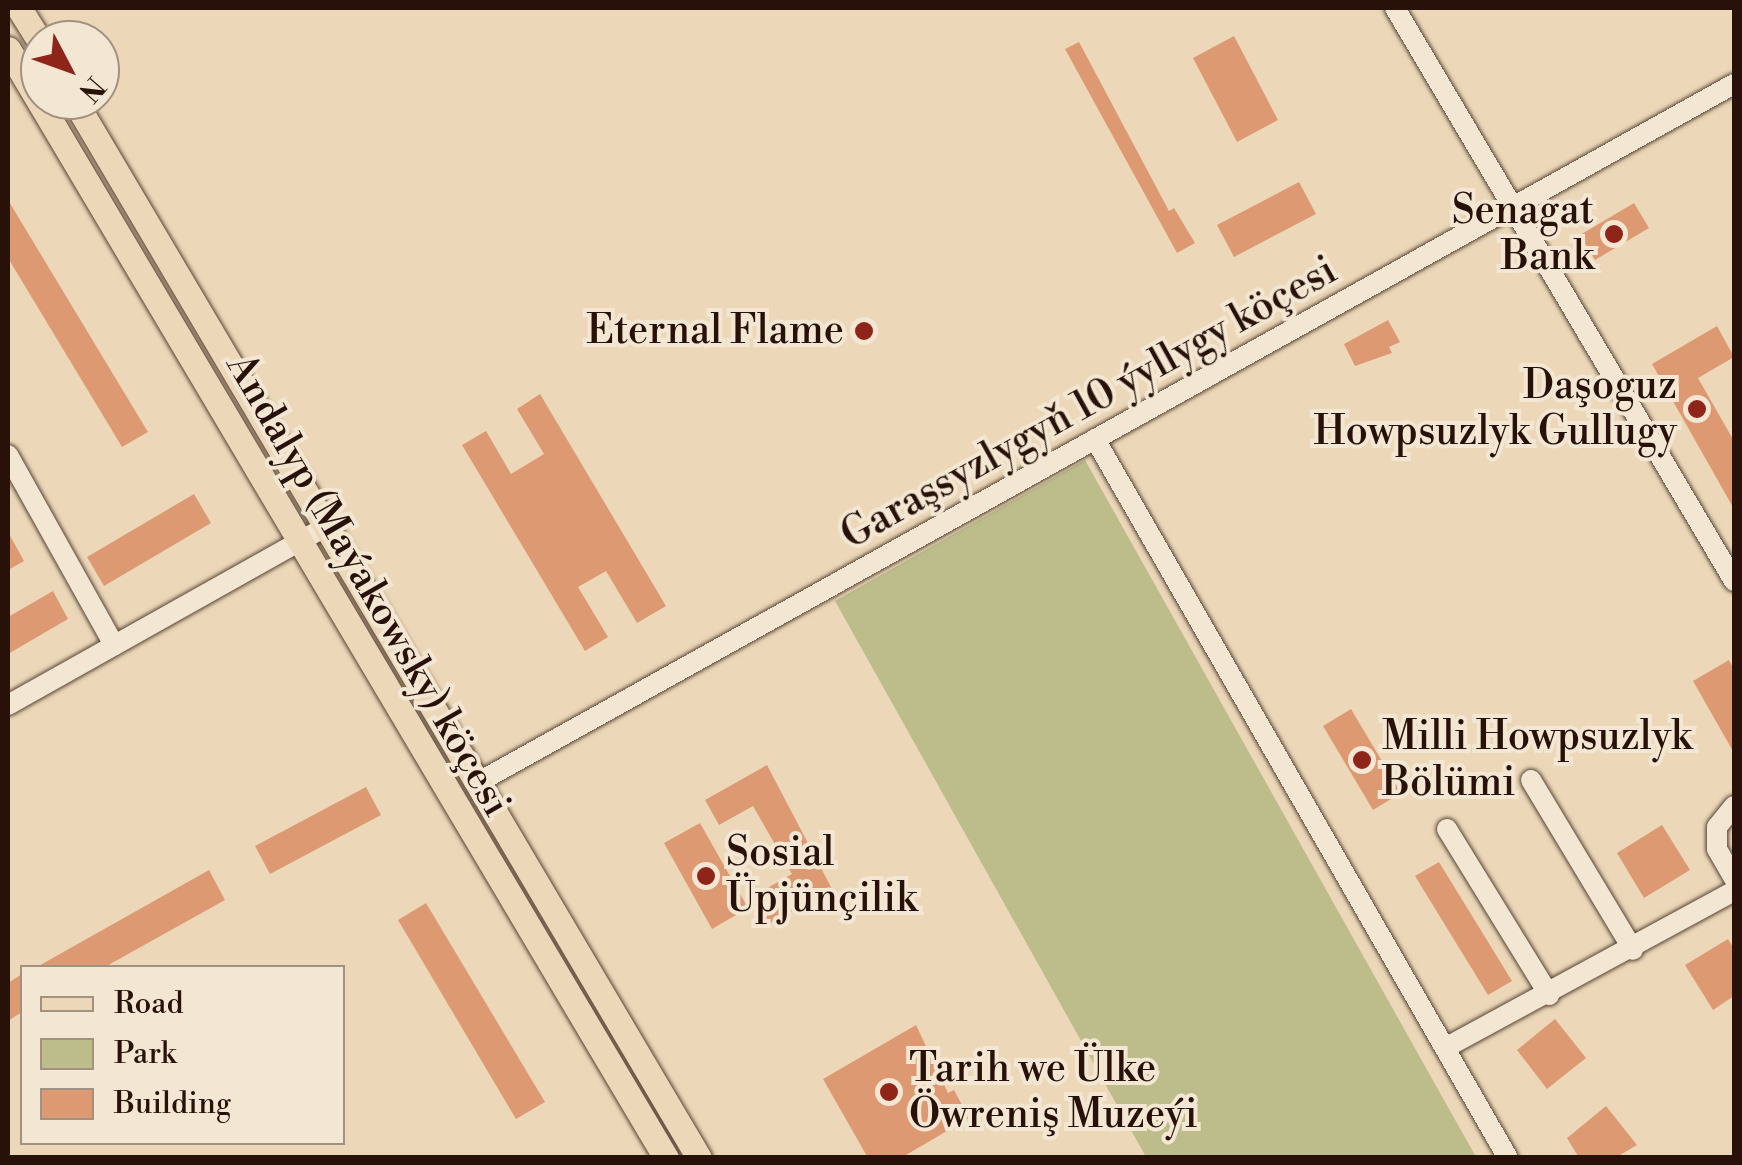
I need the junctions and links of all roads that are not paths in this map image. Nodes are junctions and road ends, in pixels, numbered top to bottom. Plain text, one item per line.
1 (1395, 8) edge
2 (8, 49) edge
3 (1734, 84) edge
4 (86, 120) edge
5 (1514, 206) junction
6 (1096, 439) junction
7 (8, 455) edge
8 (326, 526) junction
9 (301, 541) junction
10 (1734, 582) edge
11 (114, 645) junction
12 (8, 705) edge
13 (1531, 780) dead end
14 (477, 783) junction
15 (1734, 806) edge
16 (1446, 829) dead end
17 (1734, 879) edge
18 (1734, 891) edge
19 (1633, 950) junction
20 (1549, 995) junction
21 (1445, 1048) junction
22 (666, 1158) edge
23 (699, 1158) edge
24 (1508, 1158) edge

1 - 5 street
2 - 9 main road, Andalyp (Maýakowsky) köçesi
3 - 5 street, Garaşsyzlygyň 10 ýyllygy köçesi
4 - 8 main road, Andalyp (Maýakowsky) köçesi
5 - 6 street, Garaşsyzlygyň 10 ýyllygy köçesi
5 - 10 street
6 - 14 street, Garaşsyzlygyň 10 ýyllygy köçesi
6 - 21 street
7 - 11 street
8 - 9 street
8 - 14 main road, Andalyp (Maýakowsky) köçesi
9 - 11 street
9 - 22 main road, Andalyp (Maýakowsky) köçesi
11 - 12 street
13 - 19 street
14 - 23 main road, Andalyp (Maýakowsky) köçesi
15 - 17 street
16 - 20 street
18 - 19 street
19 - 20 street
20 - 21 street
21 - 24 street

